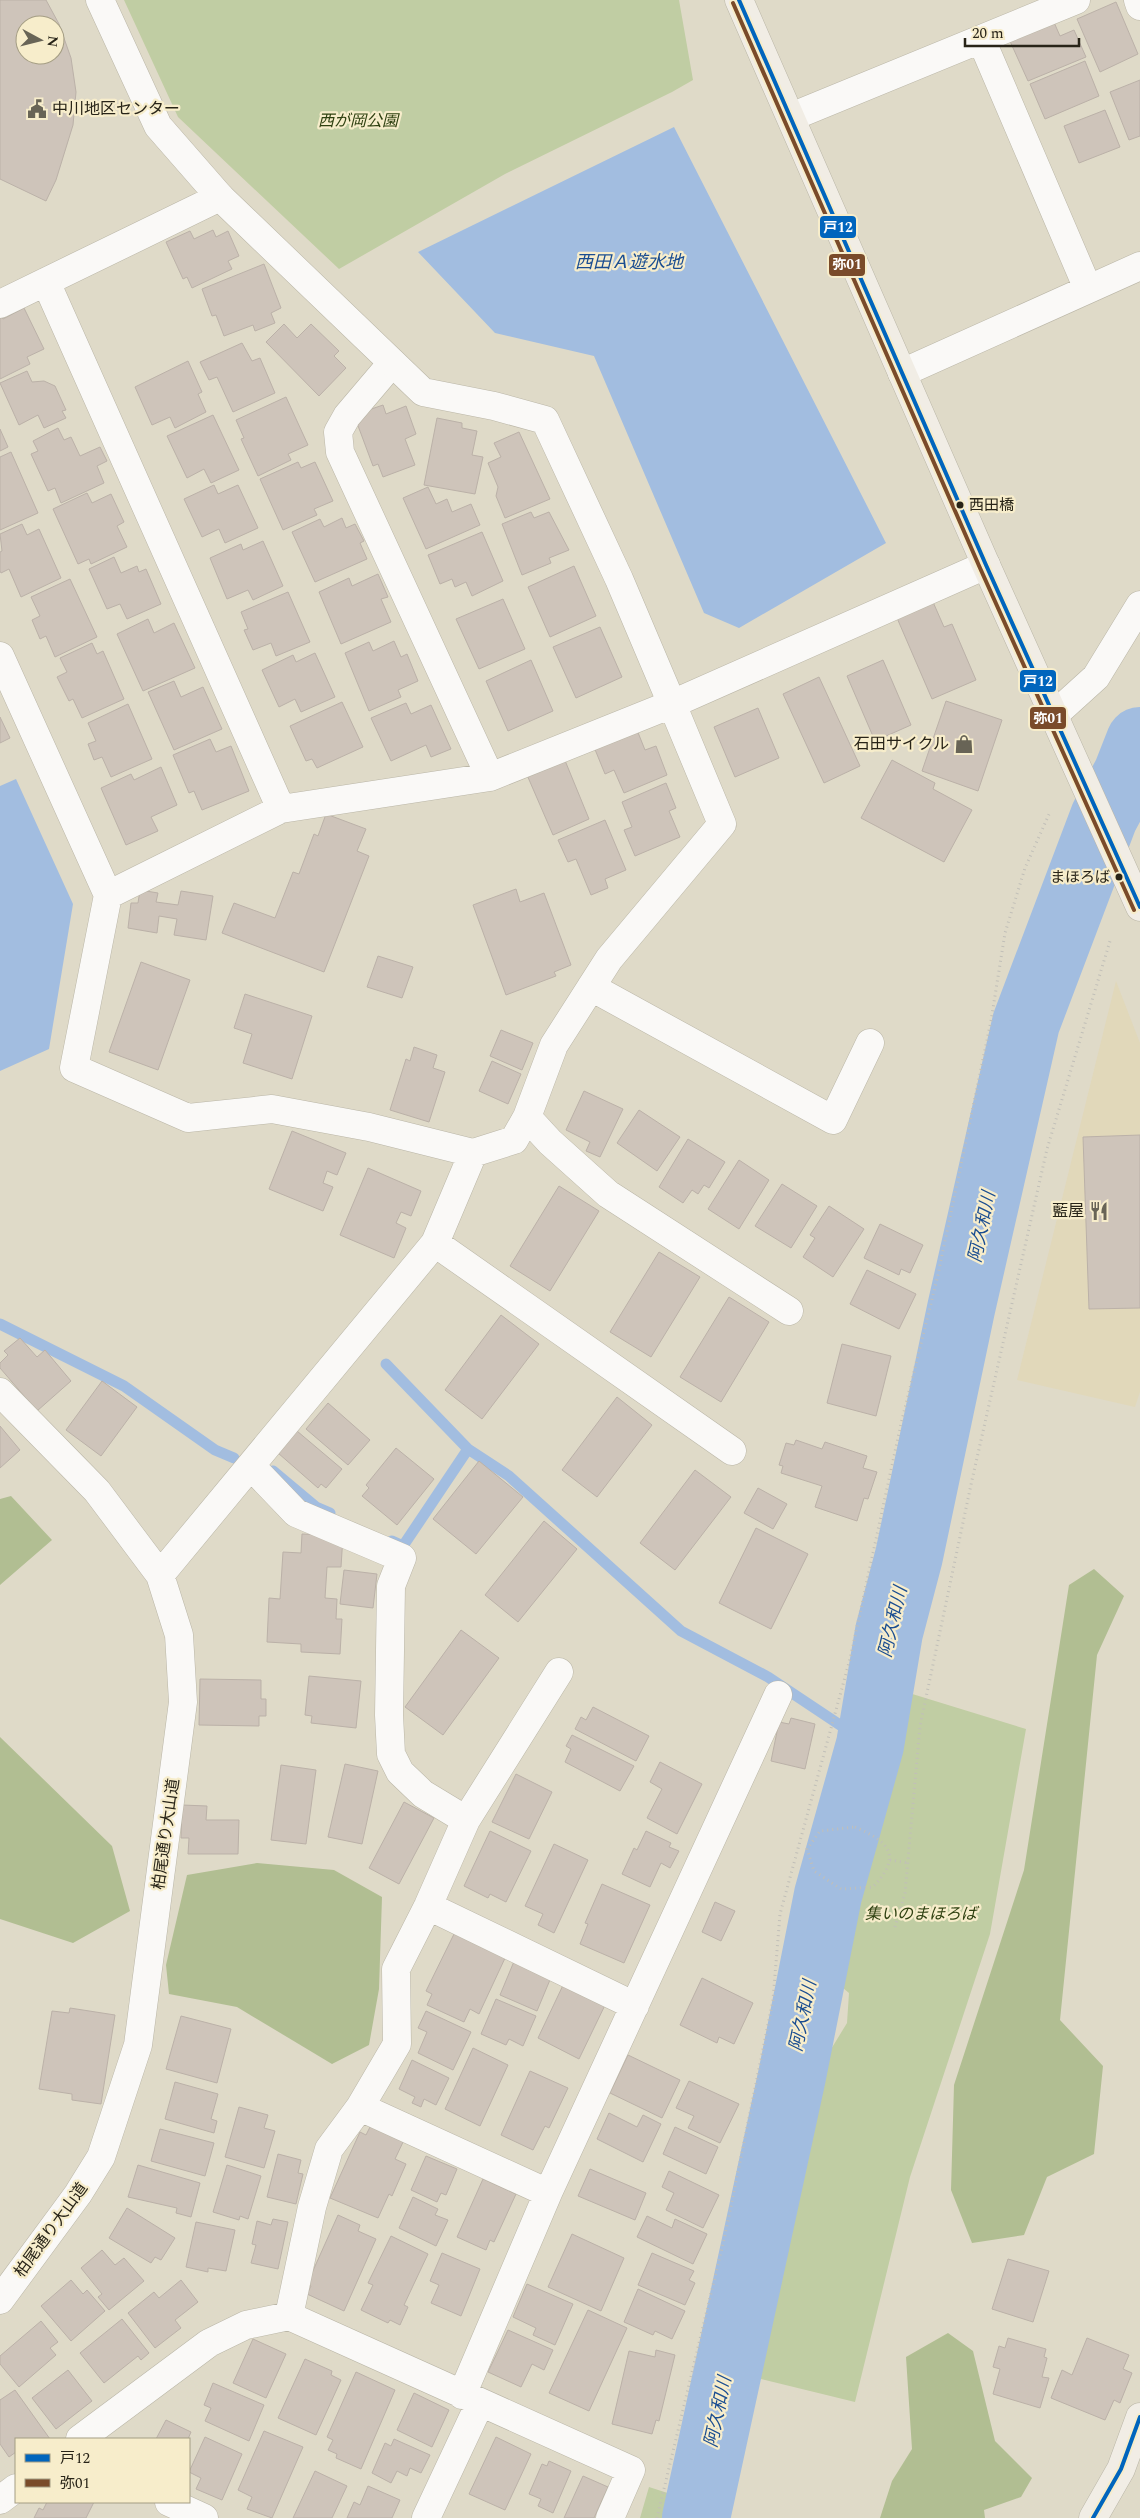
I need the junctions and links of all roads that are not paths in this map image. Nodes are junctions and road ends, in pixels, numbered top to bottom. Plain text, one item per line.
1 (100, 0) edge
2 (739, 0) edge
3 (1076, 0) edge
4 (1138, 0) edge
5 (1140, 6) edge
6 (981, 39) junction
7 (791, 117) junction
8 (220, 197) junction
9 (1140, 266) edge
10 (46, 282) junction
11 (1088, 289) junction
12 (0, 304) edge
13 (392, 363) junction
14 (902, 373) junction
15 (986, 566) junction
16 (1140, 605) edge
17 (0, 656) edge
18 (672, 704) junction
19 (1053, 716) junction
20 (490, 777) junction
21 (281, 809) junction
22 (1133, 884) edge
23 (108, 896) junction
24 (591, 987) junction
25 (870, 1043) dead end
26 (528, 1117) junction
27 (473, 1153) junction
28 (435, 1243) junction
29 (789, 1312) dead end
30 (0, 1392) edge
31 (732, 1451) dead end
32 (250, 1466) junction
33 (160, 1575) junction
34 (559, 1672) dead end
35 (778, 1695) dead end
36 (466, 1820) junction
37 (428, 1906) junction
38 (635, 2006) junction
39 (360, 2107) junction
40 (548, 2193) junction
41 (0, 2300) edge
42 (288, 2316) junction
43 (471, 2399) junction
44 (1140, 2417) edge
45 (81, 2438) edge
46 (15, 2489) edge
47 (0, 2500) edge
48 (171, 2503) edge
49 (1096, 2517) edge
50 (204, 2518) edge
51 (426, 2518) edge
52 (610, 2518) edge

1 - 8 street
2 - 7 main road
3 - 6 street
4 - 5 street
6 - 7 street
6 - 11 street
7 - 14 main road
8 - 10 street
8 - 13 street
9 - 11 street
10 - 12 street
10 - 21 street
11 - 14 street
13 - 18 street
13 - 20 street
14 - 15 main road
15 - 18 street
15 - 19 main road
16 - 19 street
17 - 23 street
18 - 20 street
18 - 24 street
19 - 22 main road
20 - 21 street
21 - 23 street
23 - 27 street
24 - 25 street
24 - 26 street
26 - 27 street
26 - 29 street
27 - 28 street
28 - 31 street
28 - 32 street
30 - 33 street, 柏尾通り大山道
32 - 33 street
32 - 36 street
33 - 41 street, 柏尾通り大山道
34 - 36 street
35 - 38 street
36 - 37 street
37 - 38 street
37 - 39 street
38 - 40 street
39 - 40 street
39 - 42 street
40 - 43 street
42 - 43 street
42 - 45 street
43 - 51 street
43 - 52 street
44 - 49 main road
46 - 47 street
48 - 50 street

